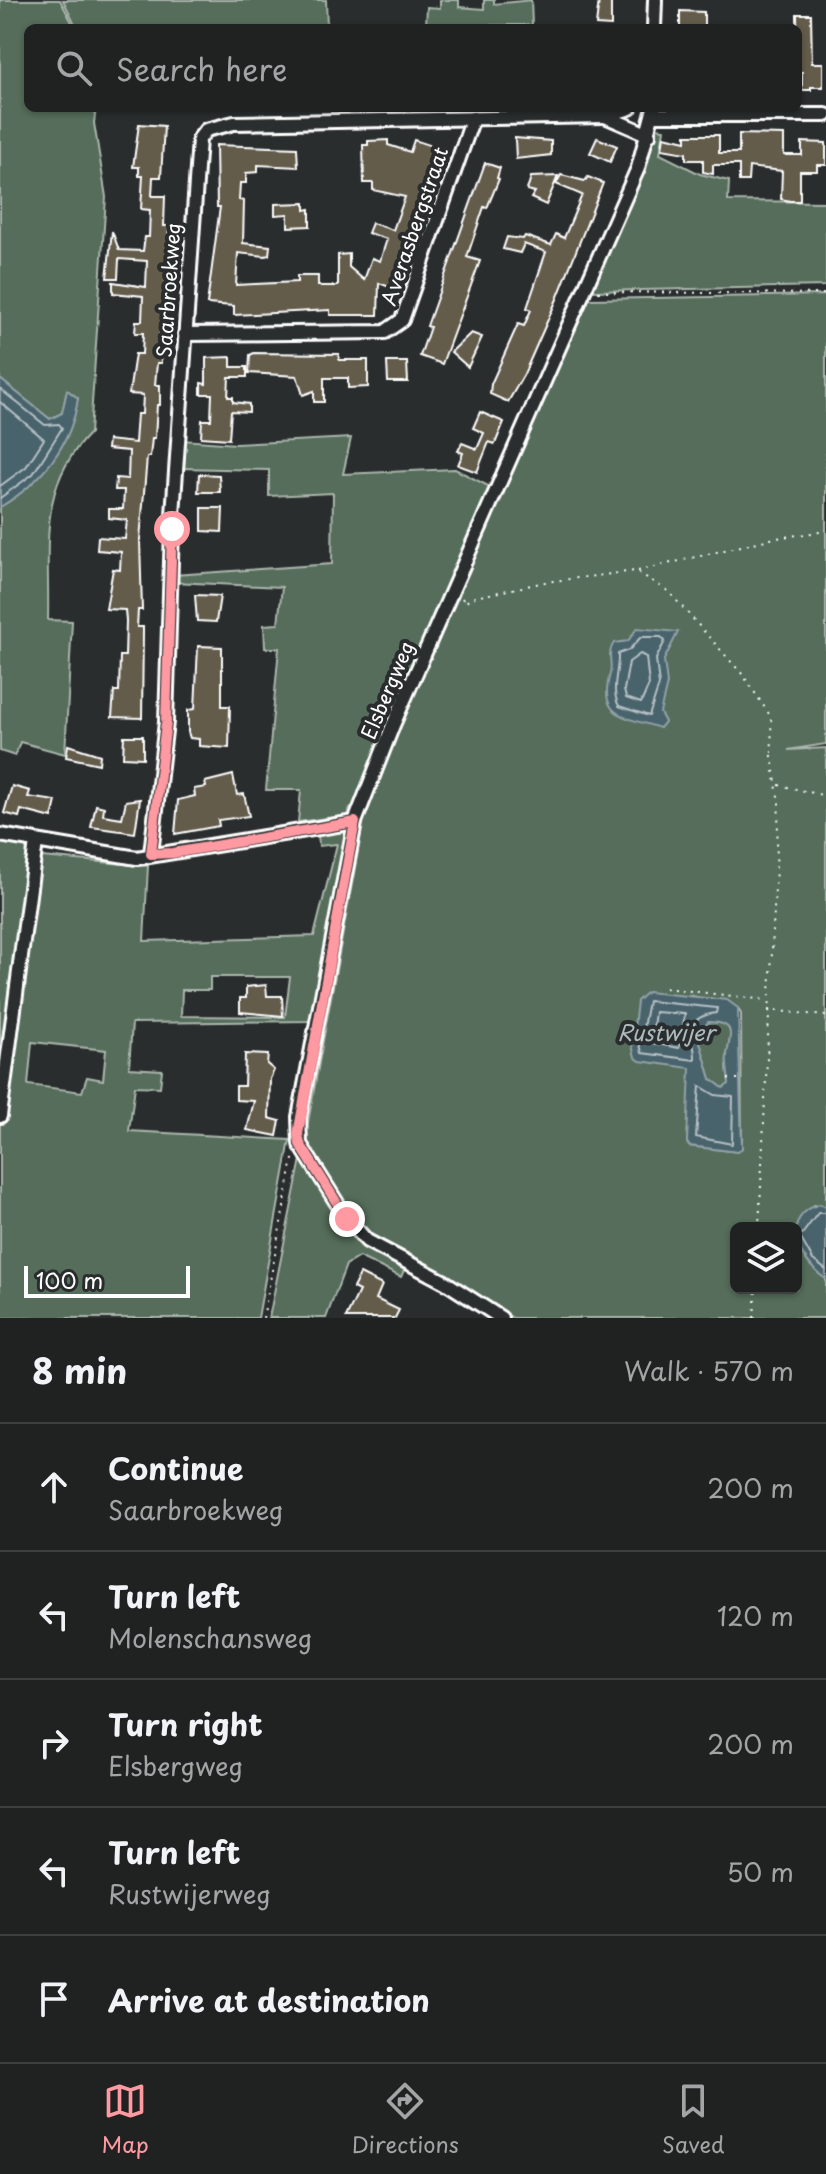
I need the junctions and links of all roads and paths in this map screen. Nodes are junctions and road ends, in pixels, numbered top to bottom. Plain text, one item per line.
1 (655, 0) edge
2 (654, 24) edge
3 (618, 112) edge
4 (654, 112) edge
5 (697, 112) edge
6 (826, 115) edge
7 (605, 116) junction
8 (473, 118) junction
9 (649, 135) junction
10 (585, 290) junction
11 (826, 294) edge
12 (185, 334) junction
13 (826, 531) edge
14 (636, 571) junction
15 (462, 598) dead end
16 (771, 750) dead end
17 (772, 756) junction
18 (778, 784) junction
19 (826, 796) edge
20 (355, 822) junction
21 (0, 835) edge
22 (36, 842) junction
23 (151, 854) junction
24 (665, 988) dead end
25 (767, 1000) junction
26 (767, 1010) junction
27 (826, 1016) edge
28 (728, 1079) dead end
29 (743, 1079) dead end
30 (0, 1116) edge
31 (300, 1144) junction
32 (759, 1222) edge
33 (756, 1294) edge
34 (263, 1318) edge
35 (501, 1318) edge
36 (754, 1318) edge

1 - 2 street
3 - 7 street, Saarbroekweg
4 - 9 street, Elsbergweg
5 - 6 street
7 - 8 street, Saarbroekweg
7 - 9 street, Saarbroekweg
8 - 12 street, Averasbergstraat
8 - 12 street, Saarbroekweg
9 - 10 street, Elsbergweg
10 - 11 path
10 - 20 street, Elsbergweg
12 - 23 street, Saarbroekweg
13 - 14 path
14 - 15 path
14 - 17 path
16 - 17 path
17 - 18 path
18 - 19 path
18 - 25 path
20 - 23 street
20 - 31 street, Elsbergweg
21 - 22 street
22 - 23 street
22 - 30 street
24 - 25 path
25 - 26 path
26 - 27 path
26 - 32 path
28 - 29 path
31 - 34 path
31 - 35 street
33 - 36 path

